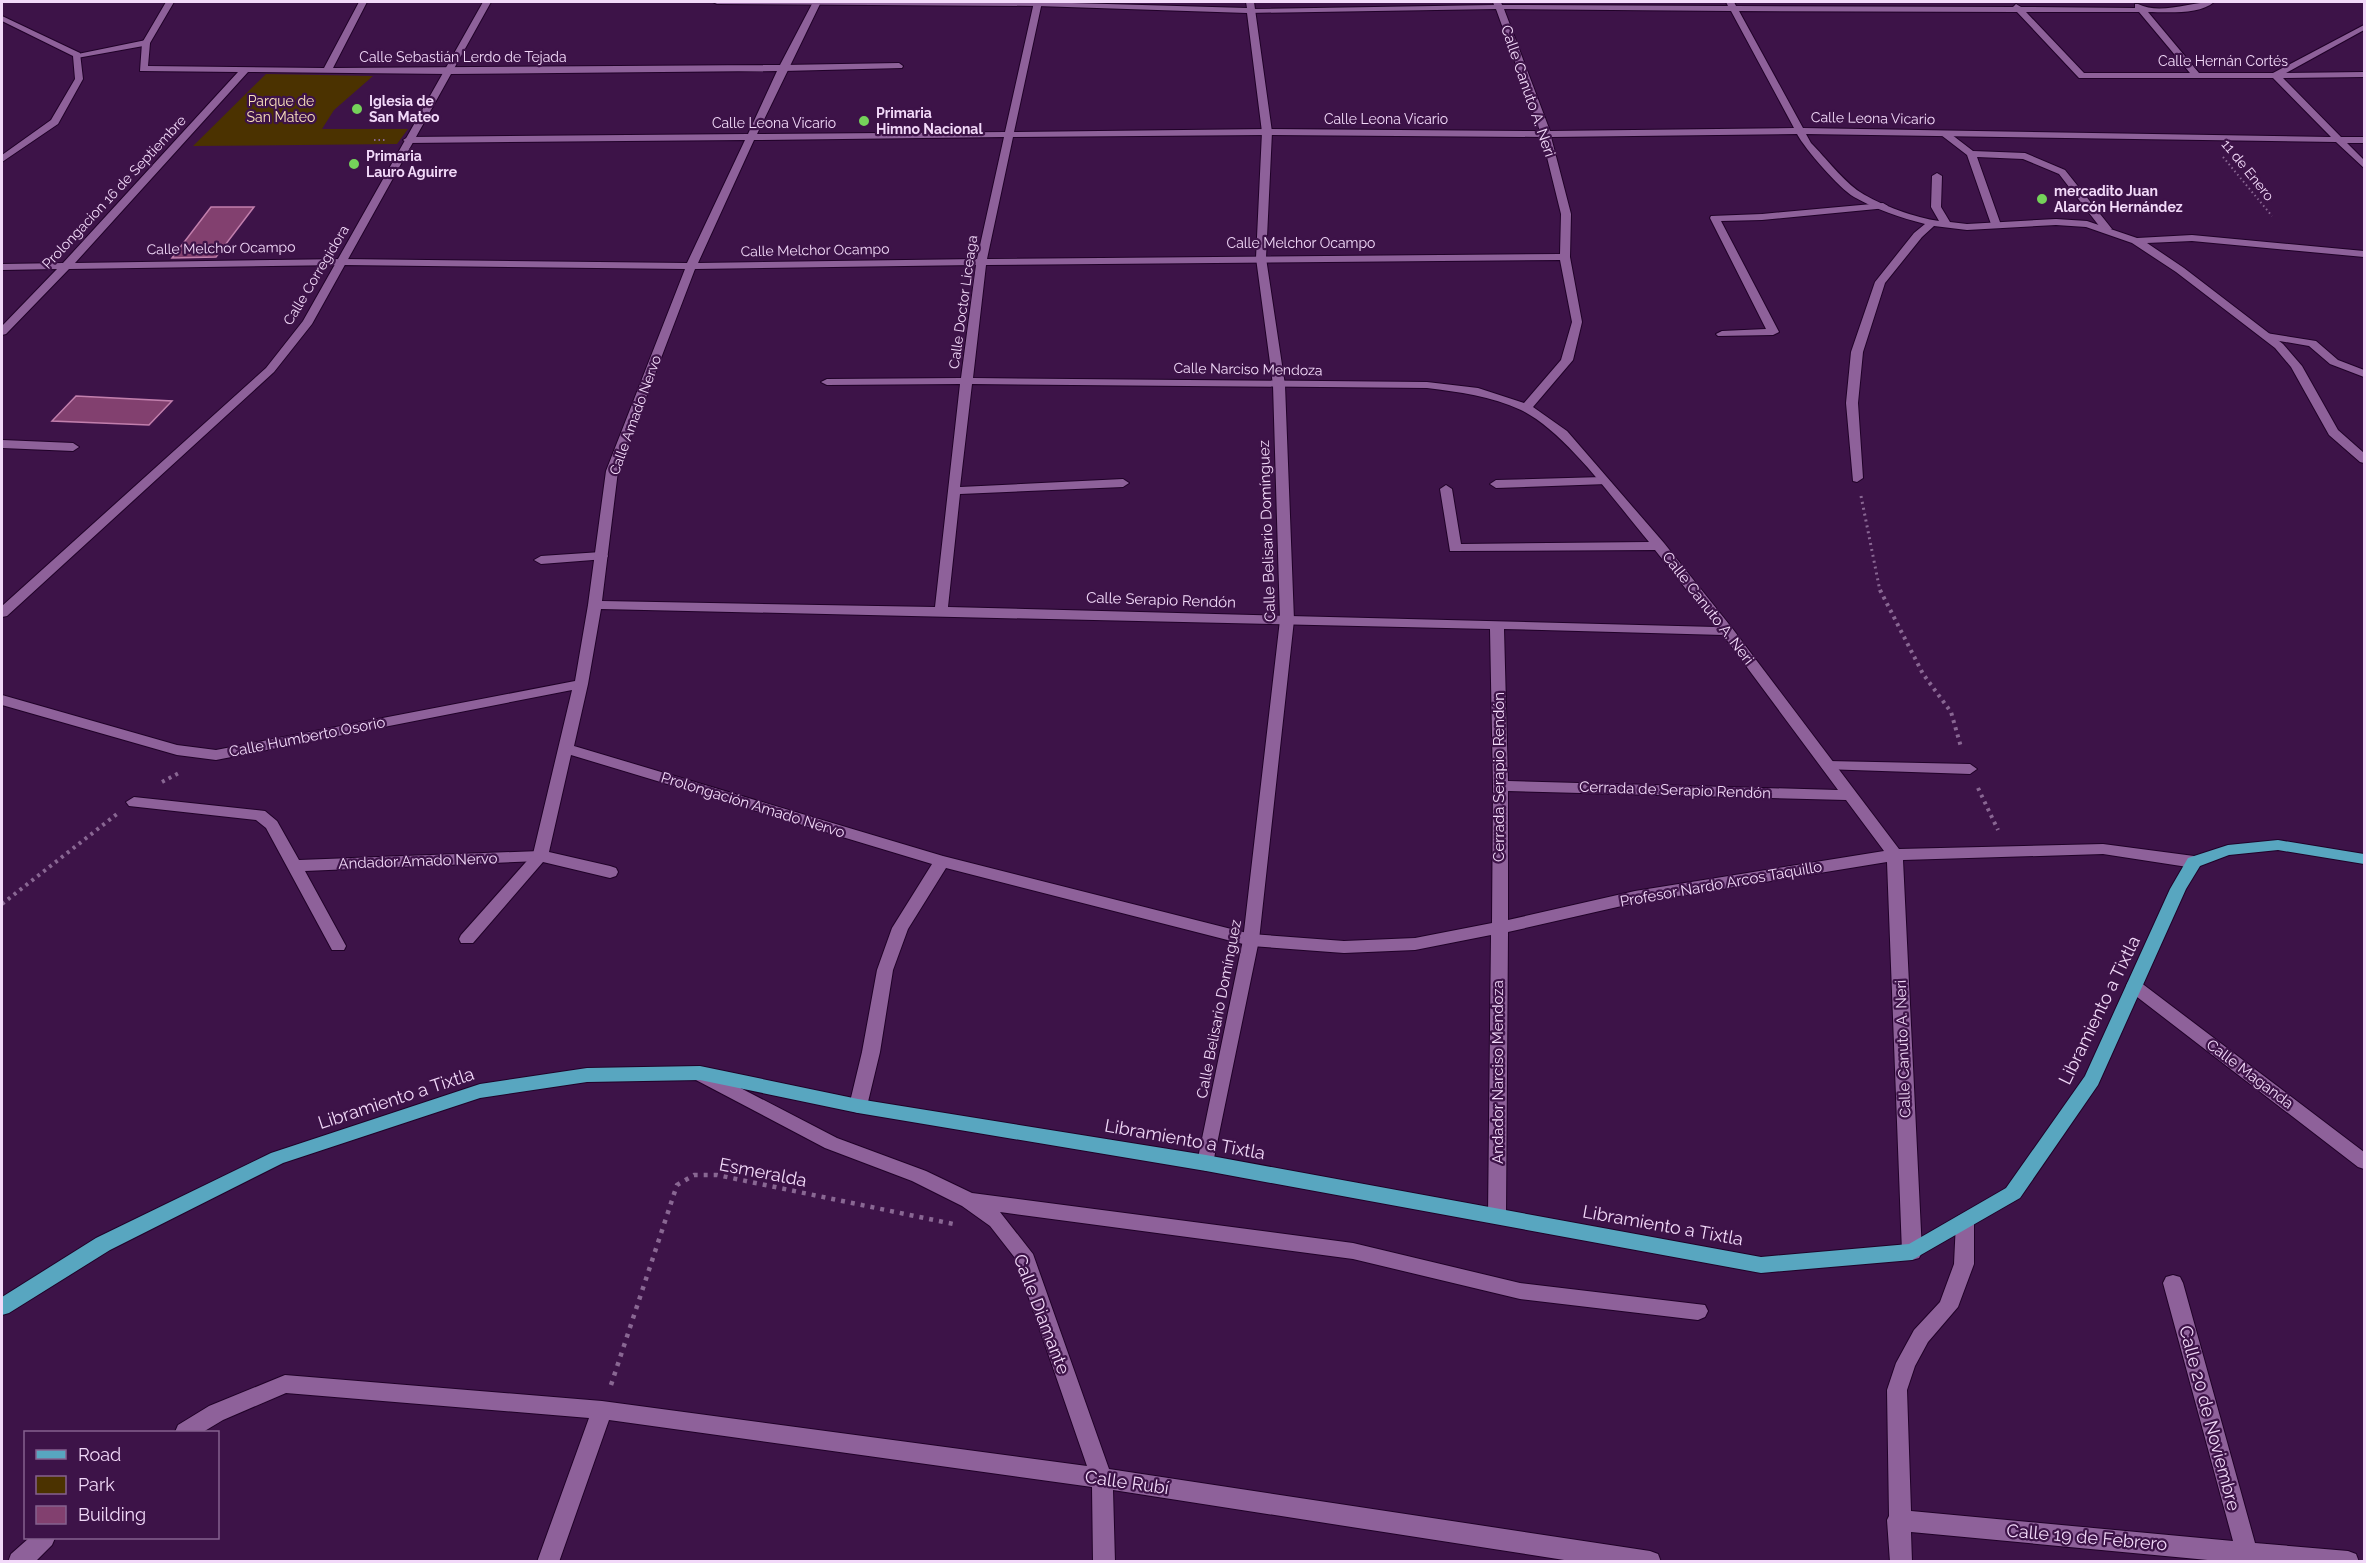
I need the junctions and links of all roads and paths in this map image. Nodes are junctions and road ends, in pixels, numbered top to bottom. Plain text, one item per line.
1 (170, 2) edge
2 (363, 2) edge
3 (487, 2) edge
4 (717, 2) edge
5 (817, 2) edge
6 (2133, 2) edge
7 (2210, 2) edge
8 (1038, 3) edge
9 (1498, 4) edge
10 (1732, 5) edge
11 (2016, 5) edge
12 (1250, 6) edge
13 (2142, 10) junction
14 (2, 18) edge
15 (2364, 27) edge
16 (146, 43) junction
17 (77, 55) junction
18 (899, 66) dead end
19 (783, 68) junction
20 (245, 70) junction
21 (327, 70) junction
22 (449, 71) junction
23 (2196, 75) junction
24 (2275, 75) junction
25 (2364, 75) edge
26 (1800, 130) junction
27 (1267, 132) junction
28 (1944, 133) junction
29 (1546, 134) junction
30 (1010, 135) junction
31 (753, 136) junction
32 (2208, 137) junction
33 (2339, 139) junction
34 (408, 140) junction
35 (2364, 140) edge
36 (1971, 154) junction
37 (2, 159) edge
38 (2364, 165) edge
39 (1937, 176) dead end
40 (1883, 206) junction
41 (2272, 216) dead end
42 (1932, 223) junction
43 (1996, 225) junction
44 (1947, 226) junction
45 (2107, 229) junction
46 (2136, 242) junction
47 (2364, 254) edge
48 (1565, 257) junction
49 (1261, 258) junction
50 (344, 262) junction
51 (981, 263) junction
52 (66, 266) junction
53 (692, 266) junction
54 (2, 267) edge
55 (2, 332) edge
56 (1722, 334) dead end
57 (2266, 336) junction
58 (2364, 374) edge
59 (967, 381) junction
60 (827, 382) dead end
61 (1279, 385) junction
62 (1526, 408) junction
63 (2, 444) edge
64 (73, 447) dead end
65 (2364, 459) edge
66 (1857, 478) joint
67 (1603, 481) junction
68 (1123, 483) dead end
69 (1496, 484) dead end
70 (1446, 489) dead end
71 (953, 491) junction
72 (1659, 546) junction
73 (601, 556) junction
74 (541, 560) dead end
75 (595, 605) junction
76 (941, 611) junction
77 (2, 613) edge
78 (1287, 620) junction
79 (1497, 626) junction
80 (1727, 631) junction
81 (581, 684) junction
82 (2, 700) edge
83 (564, 748) junction
84 (216, 755) junction
85 (1828, 766) junction
86 (1970, 769) junction
87 (1501, 786) junction
88 (1850, 795) junction
89 (134, 802) junction
90 (2010, 852) junction
91 (1895, 855) junction
92 (540, 856) junction
93 (2364, 859) edge
94 (942, 861) junction
95 (2194, 862) junction
96 (296, 866) junction
97 (609, 872) dead end
98 (2, 904) edge
99 (1498, 928) junction
100 (467, 939) dead end
101 (1251, 940) junction
102 (338, 946) dead end
103 (2134, 986) junction
104 (700, 1073) junction
105 (858, 1106) junction
106 (2364, 1162) edge
107 (1206, 1163) junction
108 (969, 1200) junction
109 (1497, 1216) junction
110 (1965, 1222) junction
111 (962, 1226) dead end
112 (1912, 1252) junction
113 (2173, 1283) dead end
114 (2, 1307) edge
115 (1698, 1311) dead end
116 (602, 1410) junction
117 (187, 1431) edge
118 (1102, 1478) junction
119 (1898, 1520) junction
120 (43, 1539) edge
121 (2247, 1552) junction
122 (19, 1562) edge
123 (548, 1562) edge
124 (1104, 1562) edge
125 (1650, 1562) edge
126 (1901, 1562) edge
127 (2348, 1562) edge

1 - 16 street
2 - 21 street
3 - 22 street, Calle Corregidora
4 - 5 street
5 - 8 street
5 - 19 street, Calle Amado Nervo
6 - 13 street
7 - 13 street
8 - 12 street
8 - 30 street, Calle Doctor Liceaga
9 - 10 street
9 - 12 street
9 - 29 street, Calle Canuto A. Neri
10 - 11 street
10 - 26 street
11 - 13 street
11 - 23 street, Calle Hernán Cortés
12 - 27 street, Calle Belisario Domínguez
13 - 23 street
14 - 17 street
15 - 24 street
16 - 17 street
16 - 20 street, Calle Sebastián Lerdo de Tejada
17 - 37 street
18 - 19 street, Calle Sebastián Lerdo de Tejada
19 - 22 street, Calle Sebastián Lerdo de Tejada
19 - 31 street, Calle Amado Nervo
20 - 21 street, Calle Sebastián Lerdo de Tejada
20 - 52 street, Prolongacion 16 de Septiembre
21 - 22 street, Calle Sebastián Lerdo de Tejada
22 - 34 street, Calle Corregidora
23 - 24 street, Calle Hernán Cortés
24 - 25 street, Calle Hernán Cortés
24 - 33 street
26 - 28 street, Calle Leona Vicario
26 - 29 street, Calle Leona Vicario
26 - 40 street
27 - 29 street, Calle Leona Vicario
27 - 30 street, Calle Leona Vicario
27 - 49 street, Calle Belisario Domínguez
28 - 32 street, Calle Leona Vicario
28 - 36 street
29 - 48 street, Calle Canuto A. Neri
30 - 31 street, Calle Leona Vicario
30 - 51 street, Calle Doctor Liceaga
31 - 34 street, Calle Leona Vicario
31 - 53 street, Calle Amado Nervo
32 - 33 street, Calle Leona Vicario
32 - 41 path, 11 de Enero
33 - 35 street, Calle Leona Vicario
33 - 38 street
34 - 50 street, Calle Corregidora
36 - 43 street
36 - 45 street
39 - 44 street
40 - 42 street
40 - 56 street
42 - 44 street
42 - 66 street
43 - 44 street
43 - 45 street
45 - 46 street
46 - 47 street
46 - 57 street
48 - 49 street, Calle Melchor Ocampo
48 - 62 street, Calle Canuto A. Neri
49 - 51 street, Calle Melchor Ocampo
49 - 61 street, Calle Belisario Domínguez
50 - 52 street, Calle Melchor Ocampo
50 - 53 street, Calle Melchor Ocampo
50 - 77 street, Calle Corregidora
51 - 53 street, Calle Melchor Ocampo
51 - 59 street, Calle Doctor Liceaga
52 - 54 street, Calle Melchor Ocampo
52 - 55 street, Prolongacion 16 de Septiembre
53 - 73 street, Calle Amado Nervo
57 - 58 street
57 - 65 street
59 - 60 street, Calle Narciso Mendoza
59 - 61 street, Calle Narciso Mendoza
59 - 71 street, Calle Doctor Liceaga
61 - 62 street, Calle Narciso Mendoza
61 - 78 street, Calle Belisario Domínguez
62 - 67 street, Calle Canuto A. Neri
63 - 64 street
66 - 86 path
67 - 69 street
67 - 72 street, Calle Canuto A. Neri
68 - 71 street
70 - 72 street
71 - 76 street, Calle Doctor Liceaga
72 - 80 street, Calle Canuto A. Neri
73 - 74 street
73 - 75 street, Calle Amado Nervo
75 - 76 street, Calle Serapio Rendón
75 - 81 street, Calle Amado Nervo
76 - 78 street, Calle Serapio Rendón
78 - 79 street, Calle Serapio Rendón
78 - 101 street, Calle Belisario Domínguez
79 - 80 street, Calle Serapio Rendón
79 - 87 street, Cerrada Serapio Rendón
80 - 85 street, Calle Canuto A. Neri
81 - 83 street, Calle Amado Nervo
81 - 84 street, Calle Humberto Osorio
82 - 84 street, Calle Humberto Osorio
83 - 92 street, Calle Amado Nervo
83 - 94 street, Prolongación Amado Nervo
84 - 89 path
85 - 86 street
85 - 88 street, Calle Canuto A. Neri
86 - 90 path
87 - 88 street, Cerrada de Serapio Rendón
87 - 99 street, Cerrada Serapio Rendón
88 - 91 street, Calle Canuto A. Neri
89 - 96 street
89 - 98 path
90 - 91 street, Profesor Nardo Arcos Taquillo
90 - 95 street, Profesor Nardo Arcos Taquillo
91 - 99 street, Profesor Nardo Arcos Taquillo
91 - 112 street, Calle Canuto A. Neri
92 - 96 street, Andador Amado Nervo
92 - 97 street, Andador Amado Nervo
92 - 100 street
93 - 95 main road
94 - 101 street, Prolongación Amado Nervo
94 - 105 street
95 - 103 main road, Libramiento a Tixtla
96 - 102 street
99 - 101 street, Profesor Nardo Arcos Taquillo
99 - 109 street, Andador Narciso Mendoza
101 - 107 street, Calle Belisario Domínguez
103 - 106 street, Calle Maganda
103 - 110 main road, Libramiento a Tixtla
104 - 105 main road, Libramiento a Tixtla
104 - 108 street, Calle Diamante
104 - 114 main road, Libramiento a Tixtla
105 - 107 main road, Libramiento a Tixtla
107 - 109 main road, Libramiento a Tixtla
108 - 115 street
108 - 118 street, Calle Diamante
109 - 112 main road, Libramiento a Tixtla
110 - 112 main road, Libramiento a Tixtla
110 - 119 street
111 - 116 path, Esmeralda
113 - 121 street, Calle 20 de Noviembre
116 - 117 street, Calle Rubí
116 - 118 street, Calle Rubí
116 - 123 street
118 - 124 street, Calle Diamante
118 - 125 street, Calle Rubí
119 - 121 street, Calle 19 de Febrero
119 - 126 street
120 - 122 street
121 - 127 street, Calle 19 de Febrero

